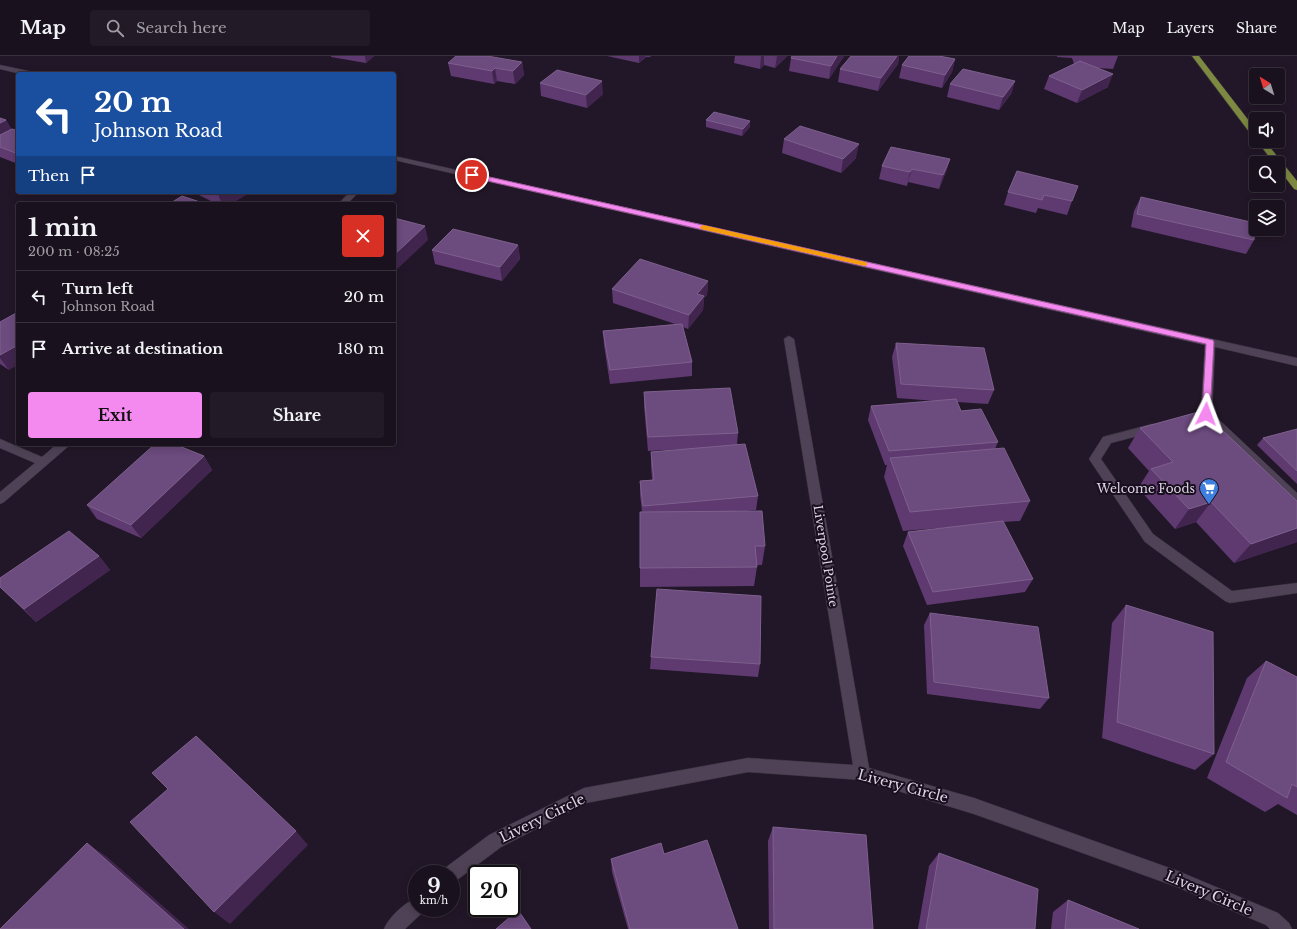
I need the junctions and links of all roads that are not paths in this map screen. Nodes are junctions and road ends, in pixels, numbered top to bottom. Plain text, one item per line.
1 (1195, 56) edge
2 (0, 67) edge
3 (21, 72) edge
4 (1249, 126) edge
5 (1266, 148) edge
6 (396, 158) edge
7 (1297, 187) edge
8 (353, 194) edge
9 (344, 202) edge
10 (790, 339) dead end
11 (1210, 342) junction
12 (1297, 362) edge
13 (1206, 414) junction
14 (0, 443) edge
15 (63, 446) edge
16 (44, 462) junction
17 (0, 499) edge
18 (1297, 500) edge
19 (1297, 588) edge
20 (862, 773) junction
21 (460, 867) edge
22 (408, 915) edge
23 (393, 929) edge
24 (1283, 929) edge

1 - 4 main road
2 - 3 street
5 - 7 main road
6 - 11 street
8 - 9 street
10 - 20 street, Liverpool Pointe
11 - 12 street
11 - 13 street
13 - 18 street
13 - 19 street
14 - 16 street
15 - 16 street
16 - 17 street
20 - 21 street, Livery Circle
20 - 24 street, Livery Circle
22 - 23 street

